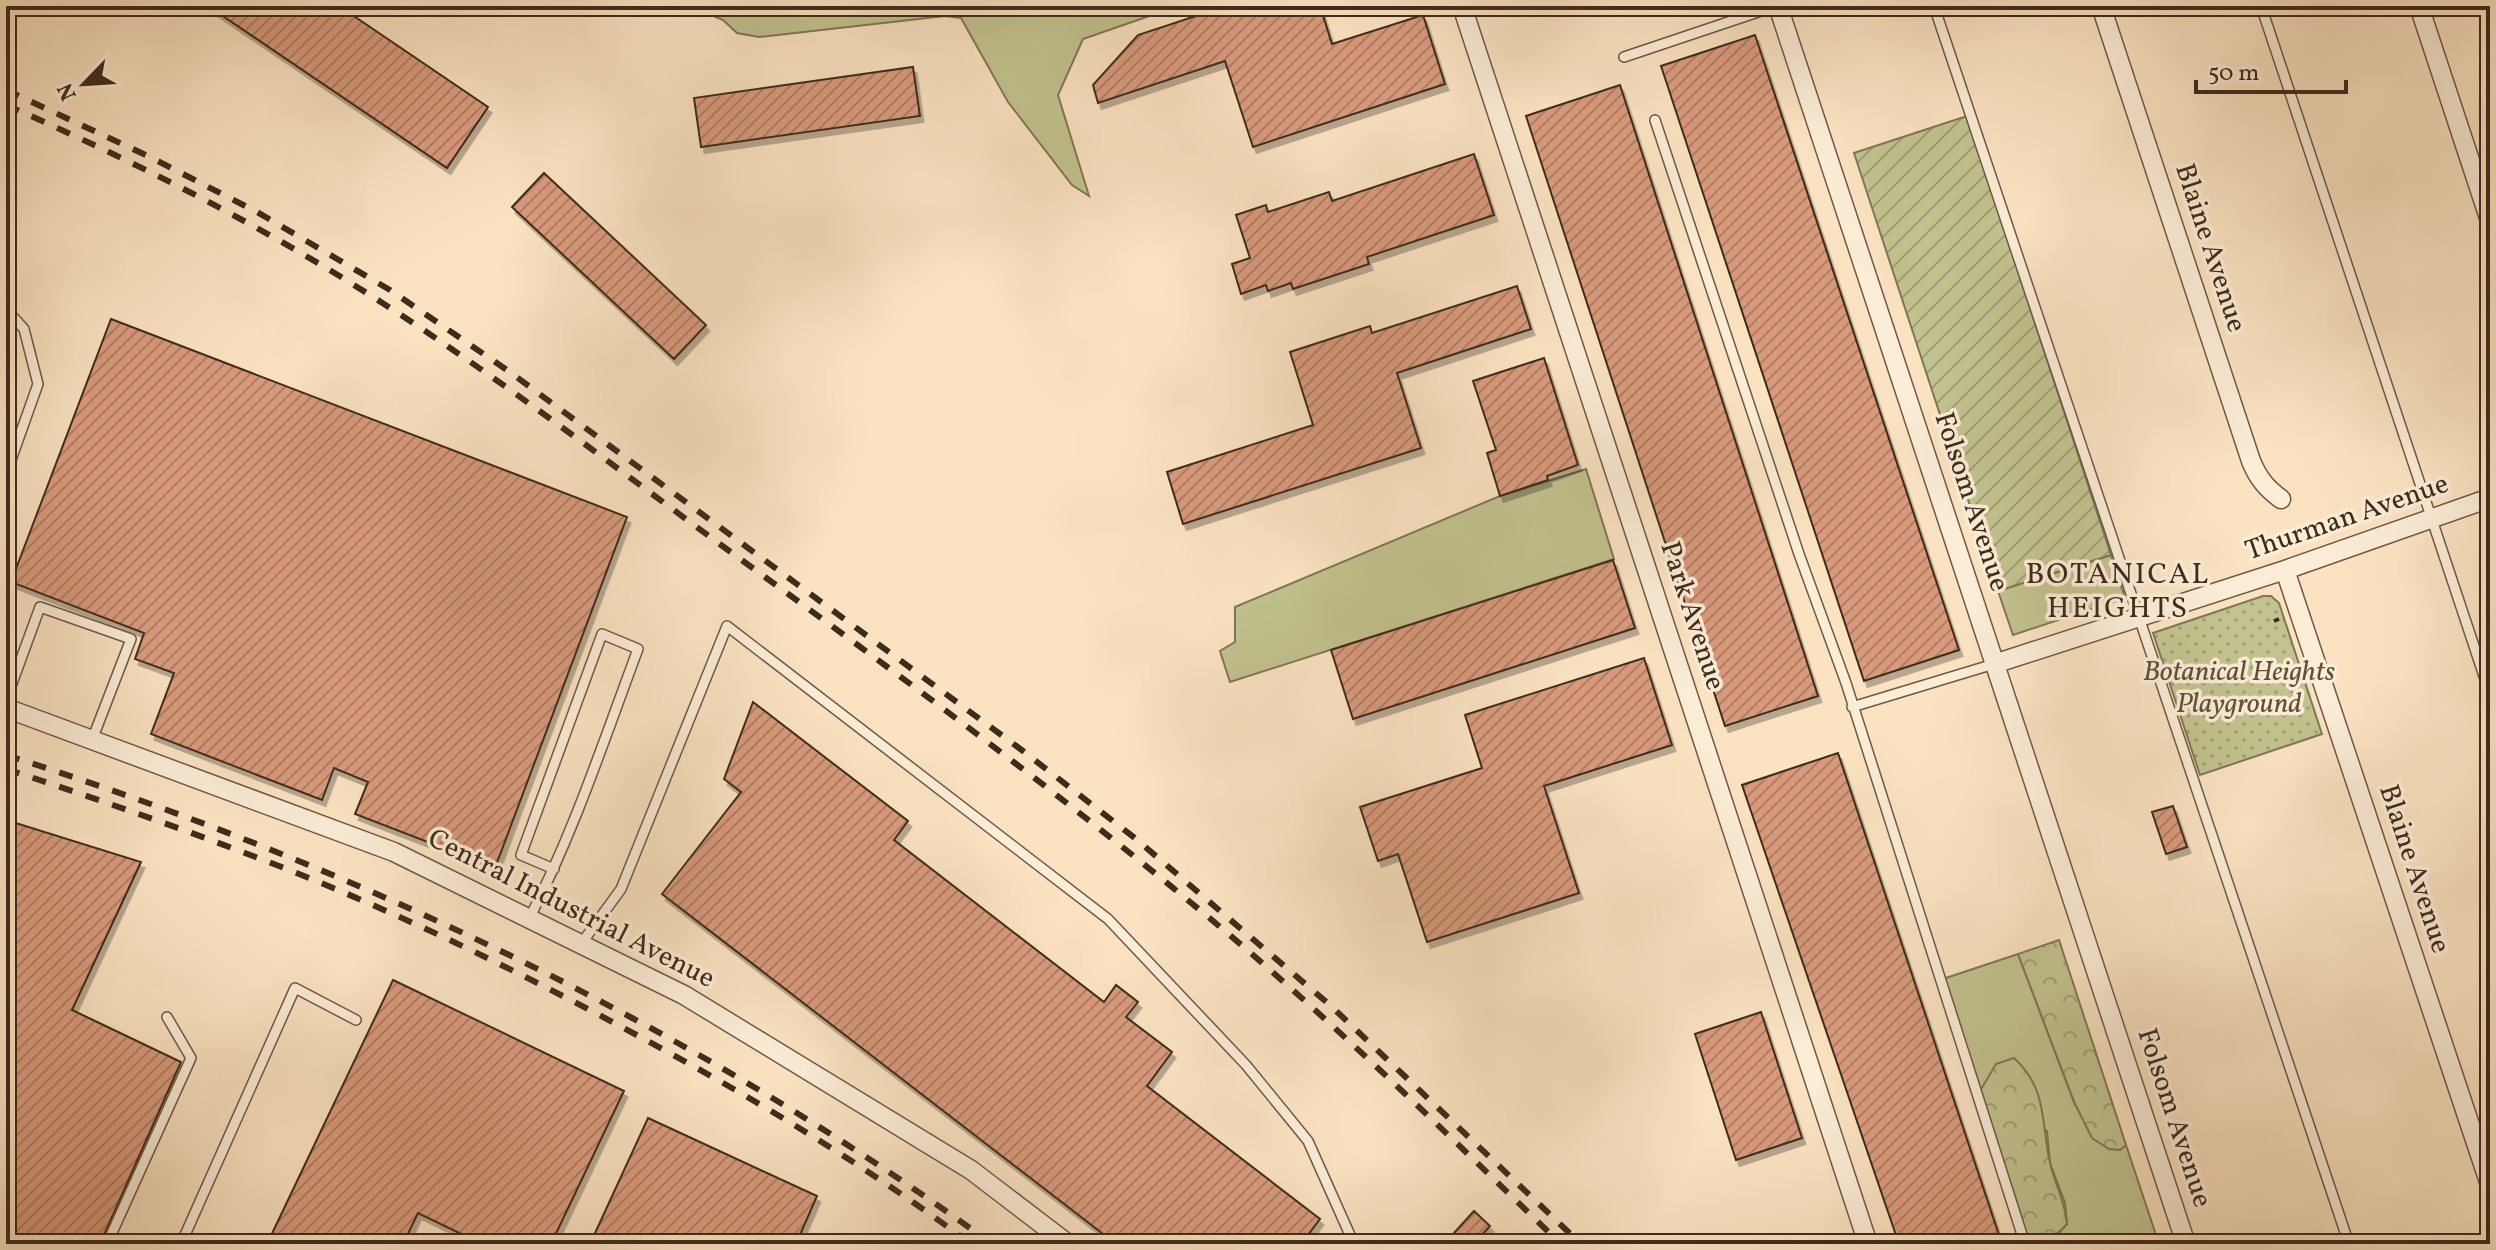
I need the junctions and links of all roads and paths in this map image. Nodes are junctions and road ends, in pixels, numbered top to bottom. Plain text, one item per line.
1 (1462, 6) edge
2 (1777, 6) edge
3 (1934, 6) edge
4 (2101, 6) edge
5 (2261, 6) edge
6 (2419, 6) edge
7 (1624, 57) dead end
8 (1655, 120) dead end
9 (2490, 221) edge
10 (6, 309) edge
11 (6, 474) edge
12 (2490, 498) edge
13 (2281, 499) dead end
14 (2431, 517) junction
15 (2285, 570) junction
16 (2140, 617) junction
17 (1994, 664) junction
18 (2490, 694) edge
19 (6, 700) edge
20 (1852, 707) junction
21 (6, 708) edge
22 (92, 740) junction
23 (554, 869) junction
24 (529, 919) junction
25 (581, 944) junction
26 (167, 1017) dead end
27 (356, 1020) dead end
28 (2490, 1185) edge
29 (107, 1244) edge
30 (181, 1244) edge
31 (1068, 1244) edge
32 (1354, 1244) edge
33 (1868, 1244) edge
34 (2025, 1244) edge
35 (2186, 1244) edge
36 (2349, 1244) edge

1 - 33 street, Park Avenue
2 - 7 lane
2 - 17 street, Folsom Avenue
3 - 16 lane
4 - 13 street, Blaine Avenue
5 - 14 lane
6 - 9 street
8 - 20 lane
10 - 11 lane
12 - 14 street, Thurman Avenue
14 - 15 street, Thurman Avenue
14 - 18 lane
15 - 16 street, Thurman Avenue
15 - 28 street, Blaine Avenue
16 - 17 street, Thurman Avenue
16 - 36 lane
17 - 20 lane
17 - 35 street, Folsom Avenue
19 - 22 lane
20 - 34 lane
21 - 22 street, Central Industrial Avenue
22 - 24 street, Central Industrial Avenue
23 - 23 lane
23 - 24 lane
24 - 25 street, Central Industrial Avenue
25 - 31 street, Central Industrial Avenue
25 - 32 lane
26 - 29 lane
27 - 30 lane

